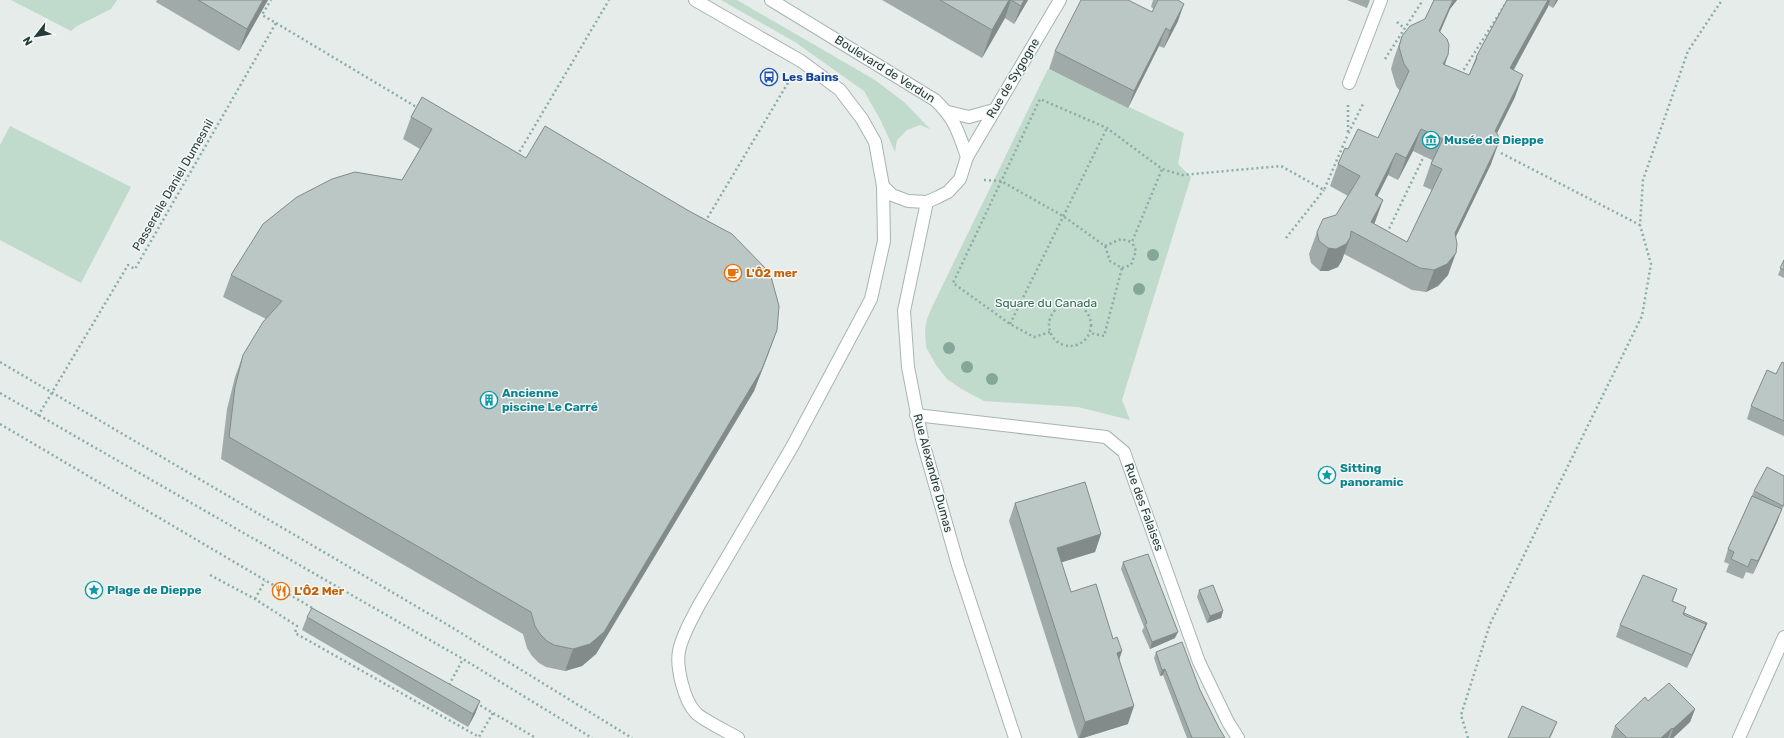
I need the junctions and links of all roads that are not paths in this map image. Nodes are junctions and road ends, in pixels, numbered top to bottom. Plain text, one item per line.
1 (695, 0) edge
2 (771, 0) edge
3 (1060, 0) edge
4 (1381, 0) edge
5 (1349, 83) dead end
6 (994, 110) junction
7 (948, 112) junction
8 (967, 157) junction
9 (882, 186) junction
10 (927, 202) junction
11 (916, 415) junction
12 (1784, 637) edge
13 (738, 738) edge
14 (1015, 738) edge
15 (1238, 738) edge
16 (1739, 738) edge

1 - 9 street
2 - 7 street, Boulevard de Verdun
3 - 6 street, Rue de Sygogne
4 - 5 street
6 - 7 street
6 - 8 street, Rue de Sygogne
7 - 8 street, Boulevard de Verdun
8 - 10 street
9 - 10 street
9 - 13 street
10 - 11 street, Rue Alexandre Dumas
11 - 14 street, Rue Alexandre Dumas
11 - 15 street, Rue des Falaises
12 - 16 street

